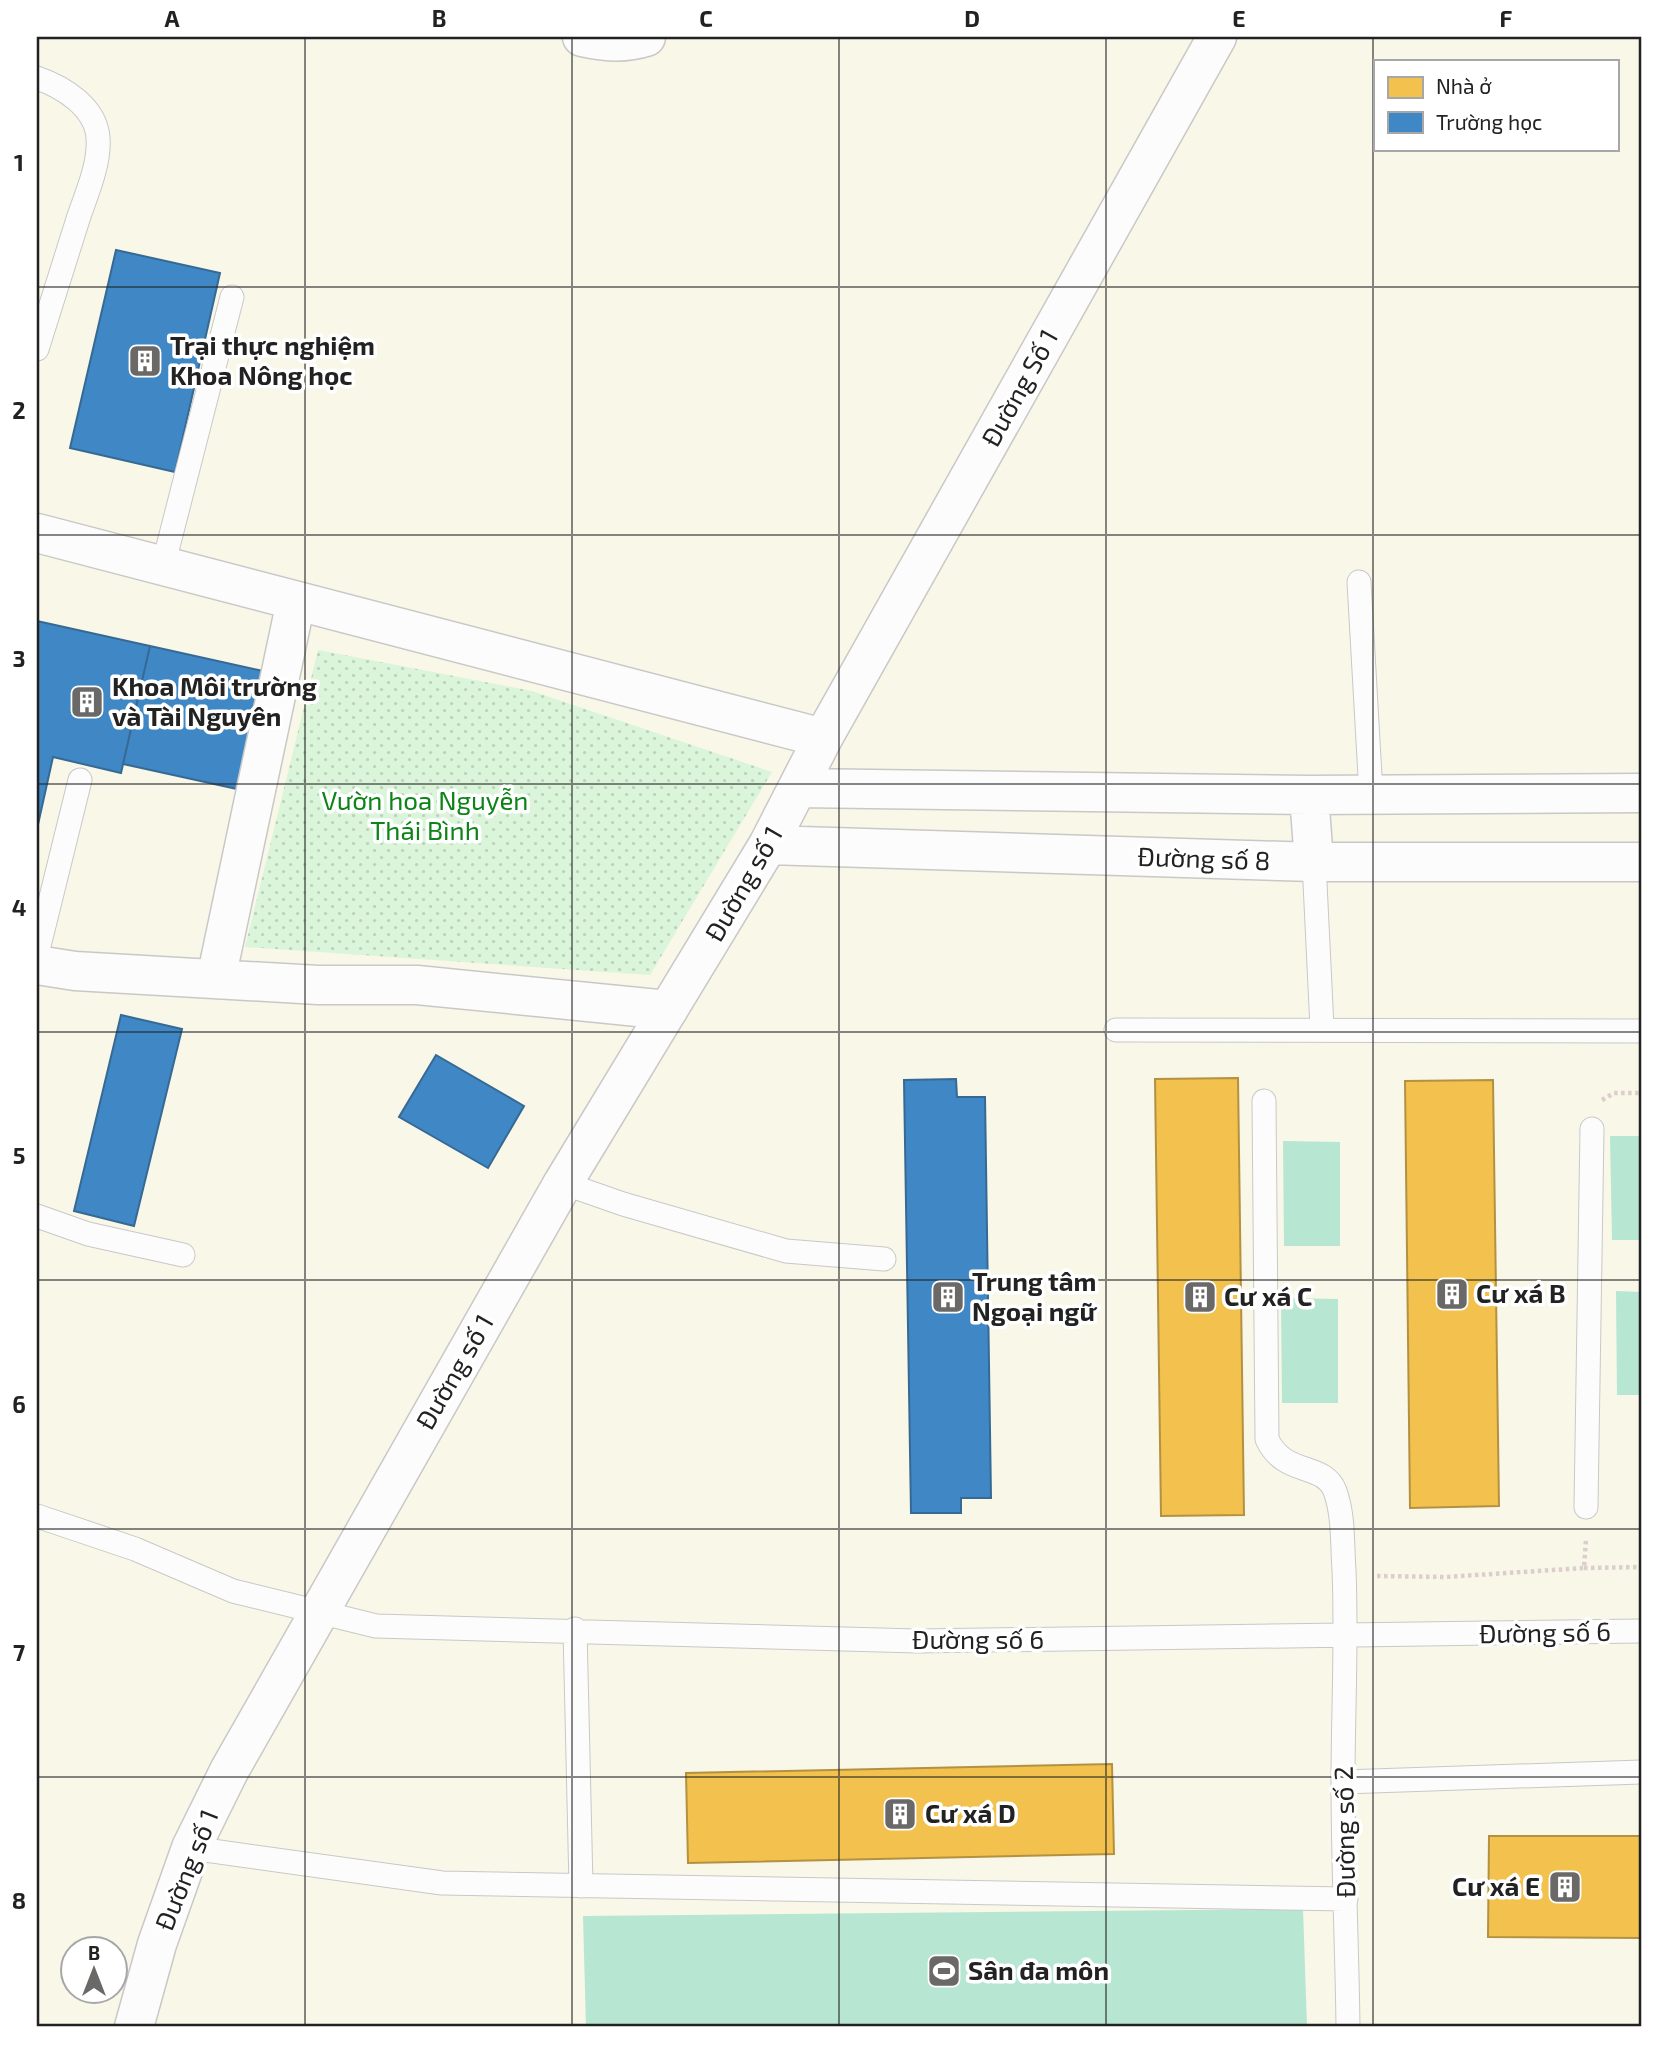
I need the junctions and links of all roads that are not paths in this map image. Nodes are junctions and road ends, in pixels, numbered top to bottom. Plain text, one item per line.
1 (582, 37) edge
2 (646, 37) edge
3 (1217, 37) edge
4 (37, 78) edge
5 (232, 298) dead end
6 (37, 349) edge
7 (37, 533) edge
8 (163, 566) junction
9 (1359, 582) dead end
10 (296, 601) junction
11 (823, 738) junction
12 (80, 780) dead end
13 (799, 788) junction
14 (1641, 793) edge
15 (1371, 794) junction
16 (1309, 795) junction
17 (768, 845) junction
18 (1314, 862) junction
19 (1641, 862) edge
20 (37, 954) edge
21 (37, 965) edge
22 (216, 979) junction
23 (668, 1010) junction
24 (1322, 1028) junction
25 (1116, 1030) dead end
26 (1641, 1031) edge
27 (1264, 1101) dead end
28 (1592, 1129) road end
29 (563, 1183) junction
30 (37, 1216) edge
31 (183, 1255) dead end
32 (884, 1259) dead end
33 (1586, 1507) dead end
34 (37, 1516) edge
35 (316, 1614) junction
36 (575, 1629) junction
37 (1641, 1631) edge
38 (1347, 1637) junction
39 (1641, 1772) edge
40 (1343, 1782) junction
41 (191, 1848) junction
42 (581, 1886) junction
43 (1346, 1899) junction
44 (134, 2027) edge
45 (1348, 2027) edge

1 - 2 street
3 - 11 street, Đường Số 1
4 - 6 lane
5 - 8 lane
7 - 8 street
8 - 10 street
9 - 15 lane
10 - 11 street
10 - 22 street
11 - 13 street, Đường số 1
12 - 20 lane
13 - 16 street
13 - 17 street, Đường số 1
14 - 15 street
15 - 16 street
16 - 18 street
17 - 18 street, Đường số 8
17 - 23 street, Đường số 1
18 - 19 street, Đường số 8
18 - 24 lane
21 - 22 street
22 - 23 street
23 - 29 street, Đường số 1
24 - 25 lane
24 - 26 lane
27 - 38 lane, Đường số 2
28 - 33 lane
29 - 32 lane
29 - 35 street, Đường số 1
30 - 31 lane
34 - 35 lane, Đường số 6
35 - 36 lane, Đường số 6
35 - 41 street, Đường số 1
36 - 38 lane, Đường số 6
36 - 42 lane
37 - 38 lane, Đường số 6
38 - 40 lane, Đường số 2
39 - 40 lane
40 - 43 lane, Đường số 2
41 - 42 lane
41 - 44 street, Đường số 1
42 - 43 lane
43 - 45 lane, Đường số 2

